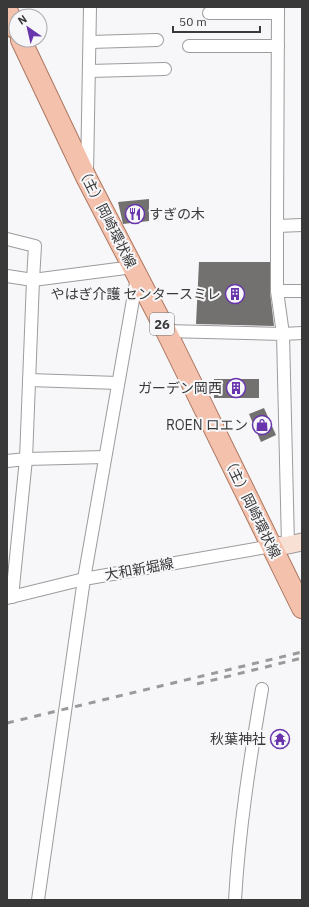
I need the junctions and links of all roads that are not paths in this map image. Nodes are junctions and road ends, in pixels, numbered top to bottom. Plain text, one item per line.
1 (90, 7) edge
2 (278, 10) edge
3 (209, 13) dead end
4 (157, 40) dead end
5 (90, 42) junction
6 (189, 46) dead end
7 (278, 46) junction
8 (25, 48) edge
9 (165, 69) dead end
10 (89, 71) junction
11 (87, 179) junction
12 (302, 225) edge
13 (277, 226) junction
14 (7, 239) edge
15 (135, 271) junction
16 (7, 276) edge
17 (33, 280) junction
18 (277, 291) junction
19 (302, 291) edge
20 (166, 331) junction
21 (302, 333) edge
22 (283, 334) junction
23 (29, 380) junction
24 (118, 383) junction
25 (105, 457) junction
26 (26, 459) junction
27 (7, 461) edge
28 (287, 544) edge
29 (84, 579) junction
30 (9, 597) edge
31 (302, 608) edge
32 (262, 689) dead end
33 (38, 900) edge
34 (235, 900) edge

1 - 5 street
2 - 3 street
2 - 7 street
4 - 5 street
5 - 10 street
6 - 7 street
7 - 13 street
8 - 11 main road, （主）岡崎環状線 / 26
9 - 10 street
10 - 11 street
11 - 15 main road, （主）岡崎環状線 / 26
12 - 13 street
13 - 18 street
14 - 17 street
15 - 17 street
15 - 20 main road, （主）岡崎環状線 / 26
15 - 24 street
16 - 17 street
17 - 23 street
18 - 19 street
18 - 22 street
20 - 22 street
20 - 28 main road, （主）岡崎環状線 / 26
21 - 22 street
22 - 28 street
23 - 24 street
23 - 26 street
24 - 25 street
25 - 26 street
25 - 29 street
26 - 27 street
26 - 30 street
28 - 29 street, 大和新堀線
28 - 31 main road, （主）岡崎環状線 / 26
29 - 30 street, 大和新堀線
29 - 33 street
32 - 34 street

